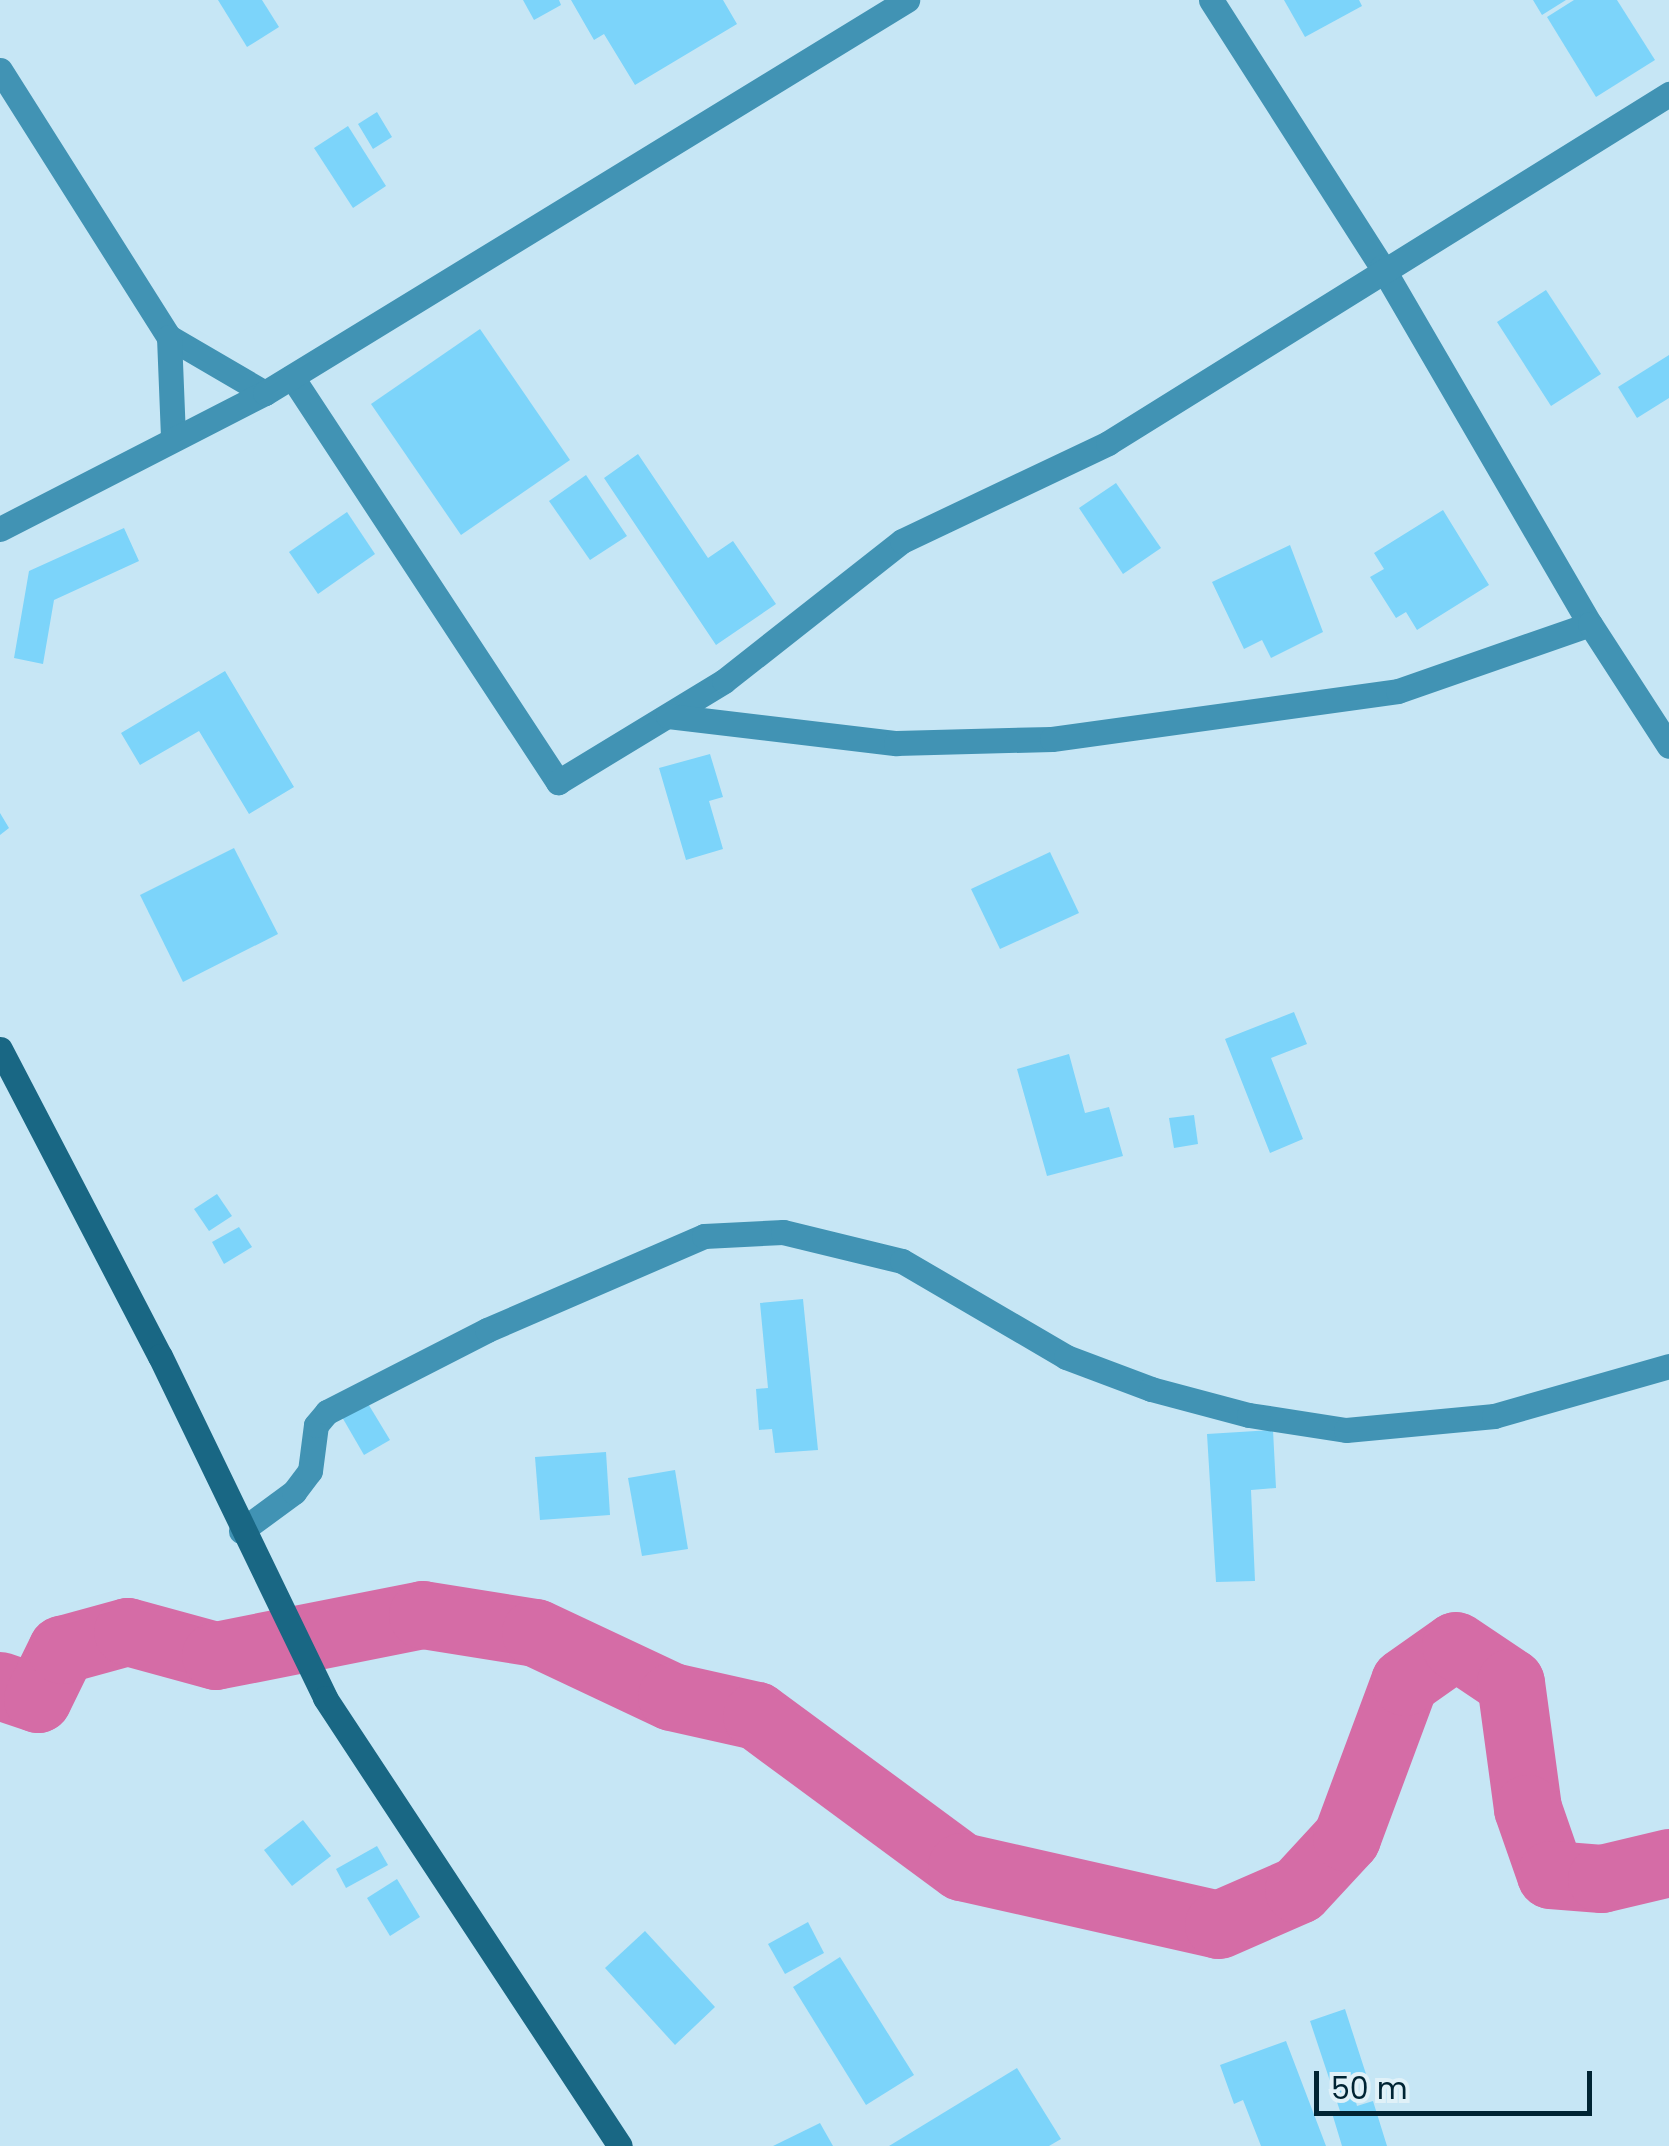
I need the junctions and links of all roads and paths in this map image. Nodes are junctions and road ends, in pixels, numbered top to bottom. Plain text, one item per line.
1 (907, 0) edge
2 (1212, 0) edge
3 (0, 70) edge
4 (1669, 94) edge
5 (1382, 267) junction
6 (170, 337) junction
7 (292, 377) junction
8 (265, 393) junction
9 (173, 438) junction
10 (0, 529) edge
11 (1590, 624) junction
12 (668, 716) junction
13 (1669, 746) edge
14 (0, 1049) edge
15 (1669, 1366) edge
16 (241, 1531) junction
17 (620, 2146) edge

1 - 7 street
2 - 5 street
3 - 6 street
4 - 5 street
5 - 11 street
5 - 12 street
6 - 8 street
6 - 9 street
7 - 8 street
7 - 12 street
8 - 9 street
9 - 10 street
11 - 12 street
11 - 13 street
14 - 16 main road
15 - 16 street
16 - 17 main road

